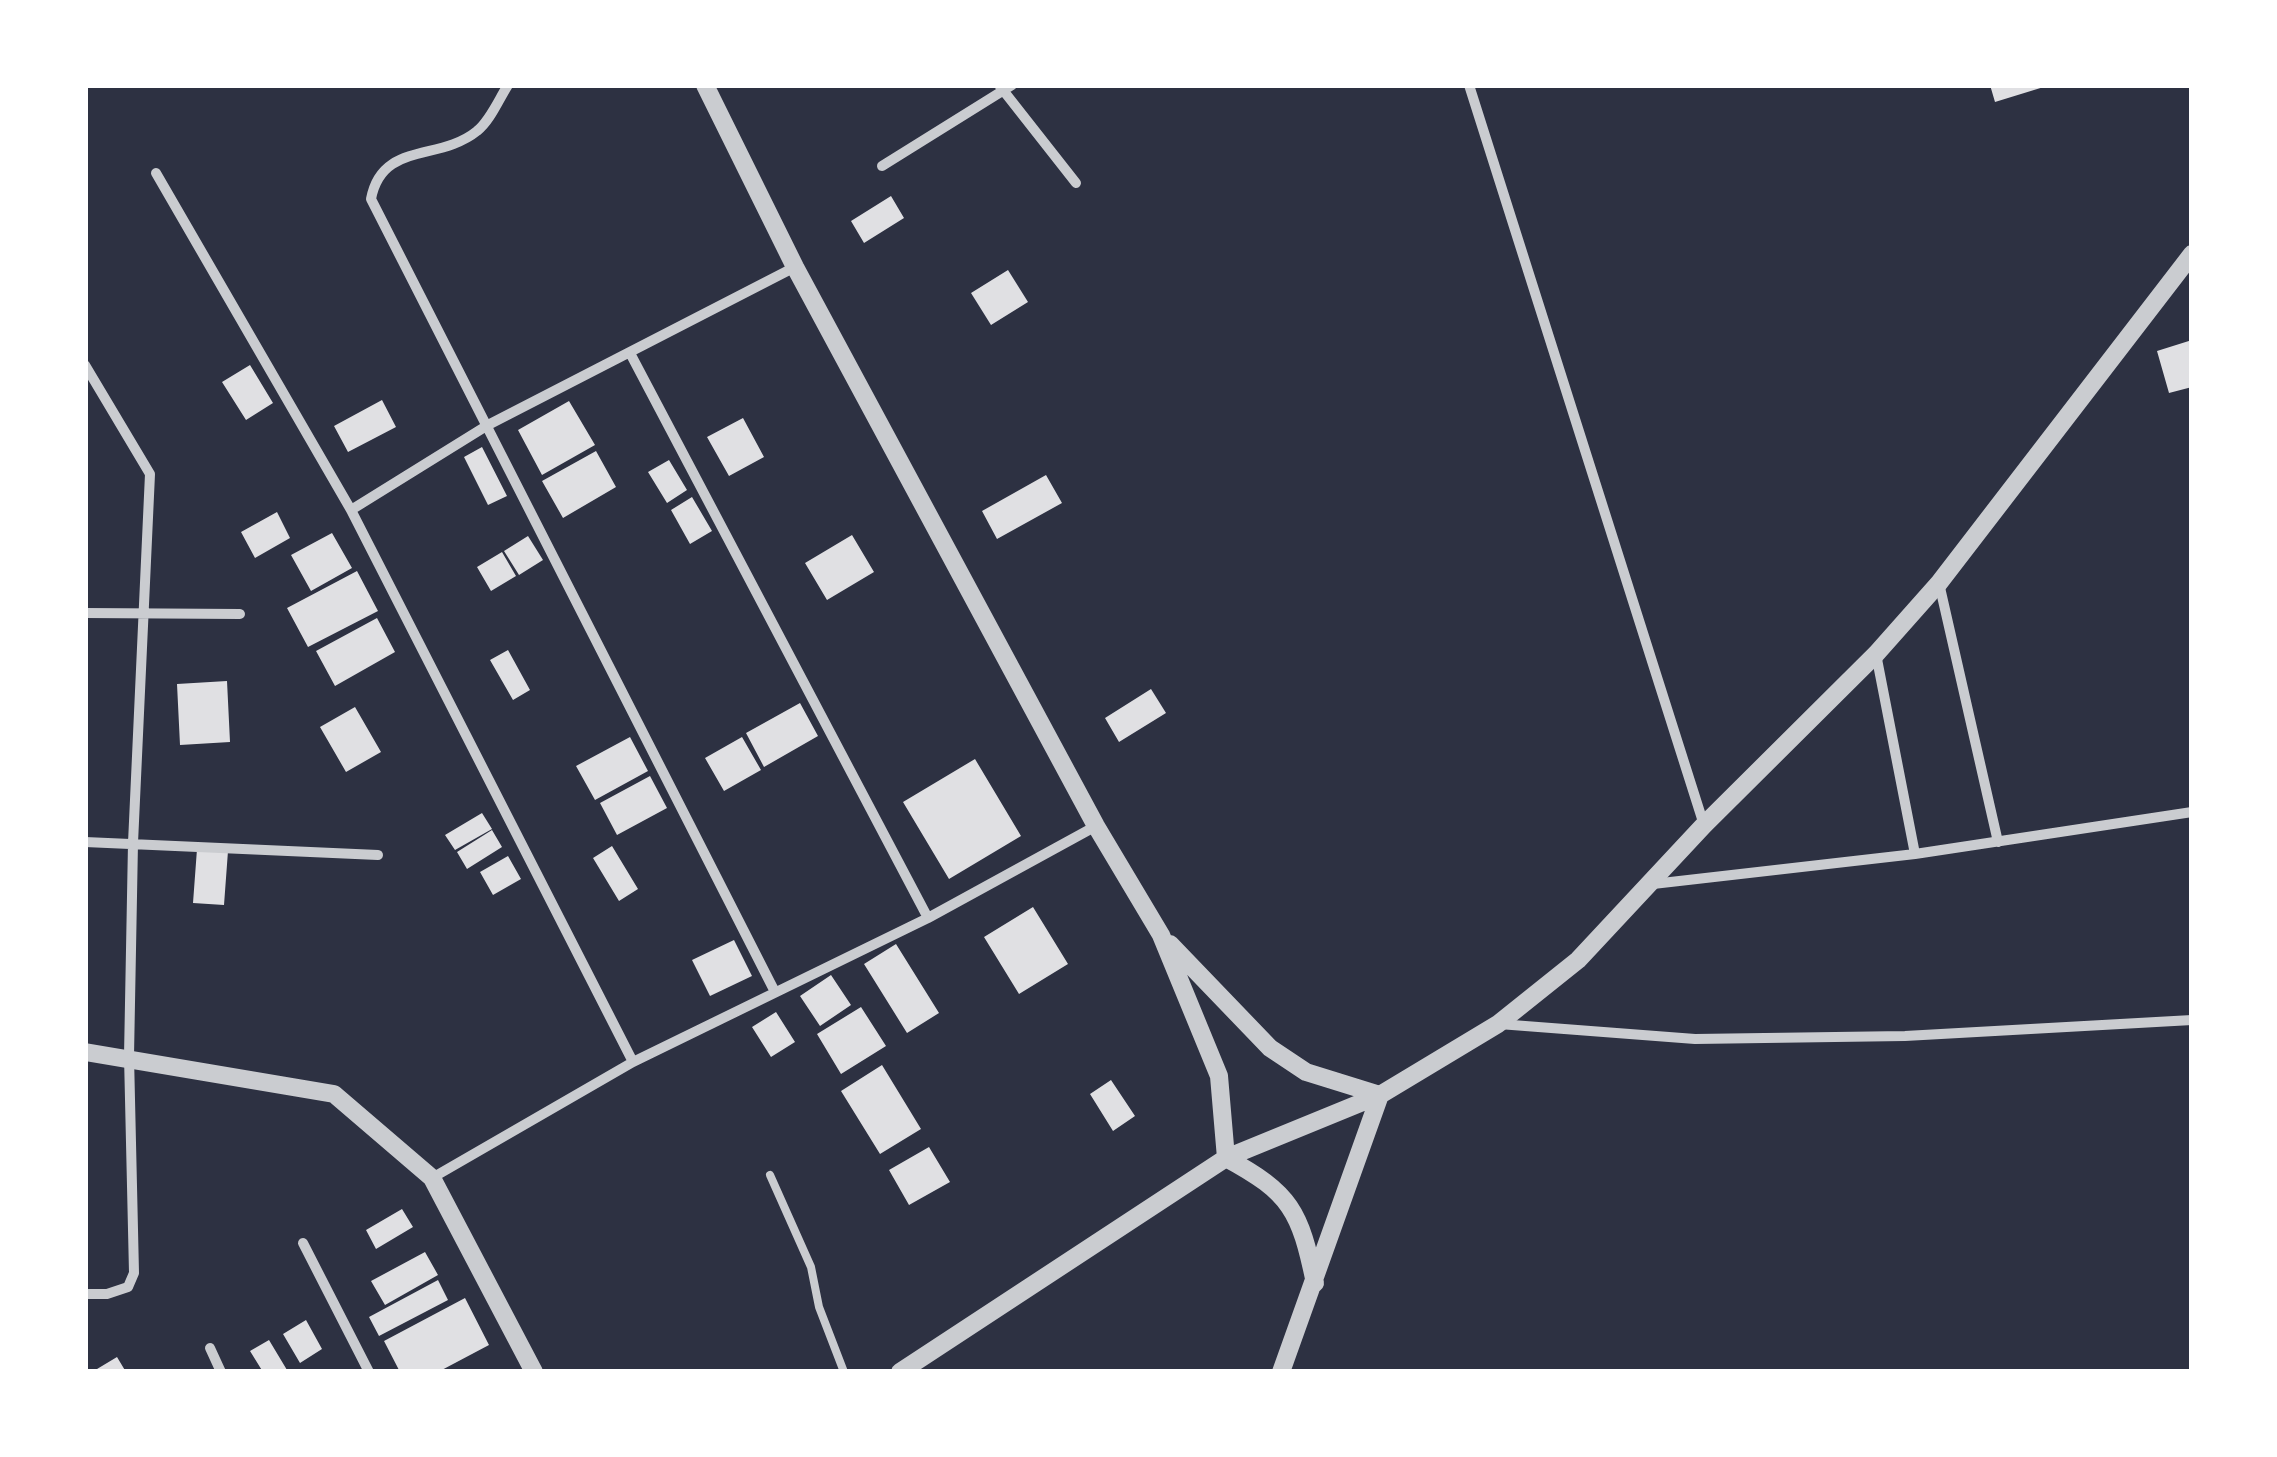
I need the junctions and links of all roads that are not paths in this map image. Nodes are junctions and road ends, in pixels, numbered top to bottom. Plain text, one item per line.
1 (508, 85) edge
2 (705, 85) edge
3 (1469, 85) edge
4 (1005, 87) edge
5 (882, 166) dead end
6 (156, 173) dead end
7 (1076, 183) dead end
8 (2192, 254) edge
9 (795, 267) junction
10 (630, 353) junction
11 (85, 365) edge
12 (488, 425) junction
13 (352, 510) junction
14 (1939, 583) junction
15 (85, 613) edge
16 (146, 613) junction
17 (240, 614) dead end
18 (1876, 654) junction
19 (2192, 812) edge
20 (1704, 825) junction
21 (1096, 826) junction
22 (85, 842) edge
23 (1998, 842) junction
24 (133, 844) junction
25 (1915, 854) junction
26 (378, 855) dead end
27 (1652, 884) junction
28 (928, 918) junction
29 (1161, 935) junction
30 (774, 990) junction
31 (2192, 1020) edge
32 (1498, 1024) junction
33 (85, 1052) edge
34 (129, 1056) junction
35 (633, 1062) junction
36 (1380, 1096) junction
37 (1226, 1158) junction
38 (770, 1175) dead end
39 (432, 1178) junction
40 (303, 1243) dead end
41 (1315, 1283) junction
42 (85, 1294) edge
43 (210, 1348) dead end
44 (221, 1372) edge
45 (369, 1372) edge
46 (534, 1372) edge
47 (844, 1372) edge
48 (900, 1372) edge
49 (1281, 1372) edge

1 - 12 street
2 - 9 street
3 - 20 street
4 - 5 street
4 - 7 street
6 - 13 street
8 - 14 street
9 - 10 street
9 - 21 street
10 - 12 street
10 - 28 street
11 - 16 street
12 - 13 street
12 - 30 street
13 - 35 street
14 - 18 street
14 - 23 street
15 - 16 street
16 - 17 street
16 - 24 street
18 - 20 street
18 - 25 street
19 - 23 street
20 - 27 street
21 - 28 street
21 - 29 street
22 - 24 street
23 - 25 street
24 - 26 street
24 - 34 street
25 - 27 street
27 - 32 street
28 - 30 street
29 - 36 street
29 - 37 street
30 - 35 street
31 - 32 street
32 - 36 street
33 - 34 street
34 - 39 street
34 - 42 street
35 - 39 street
36 - 37 street
36 - 41 street
37 - 41 street
37 - 48 street
38 - 47 lane
39 - 46 street
40 - 45 street
41 - 49 street
43 - 44 street

